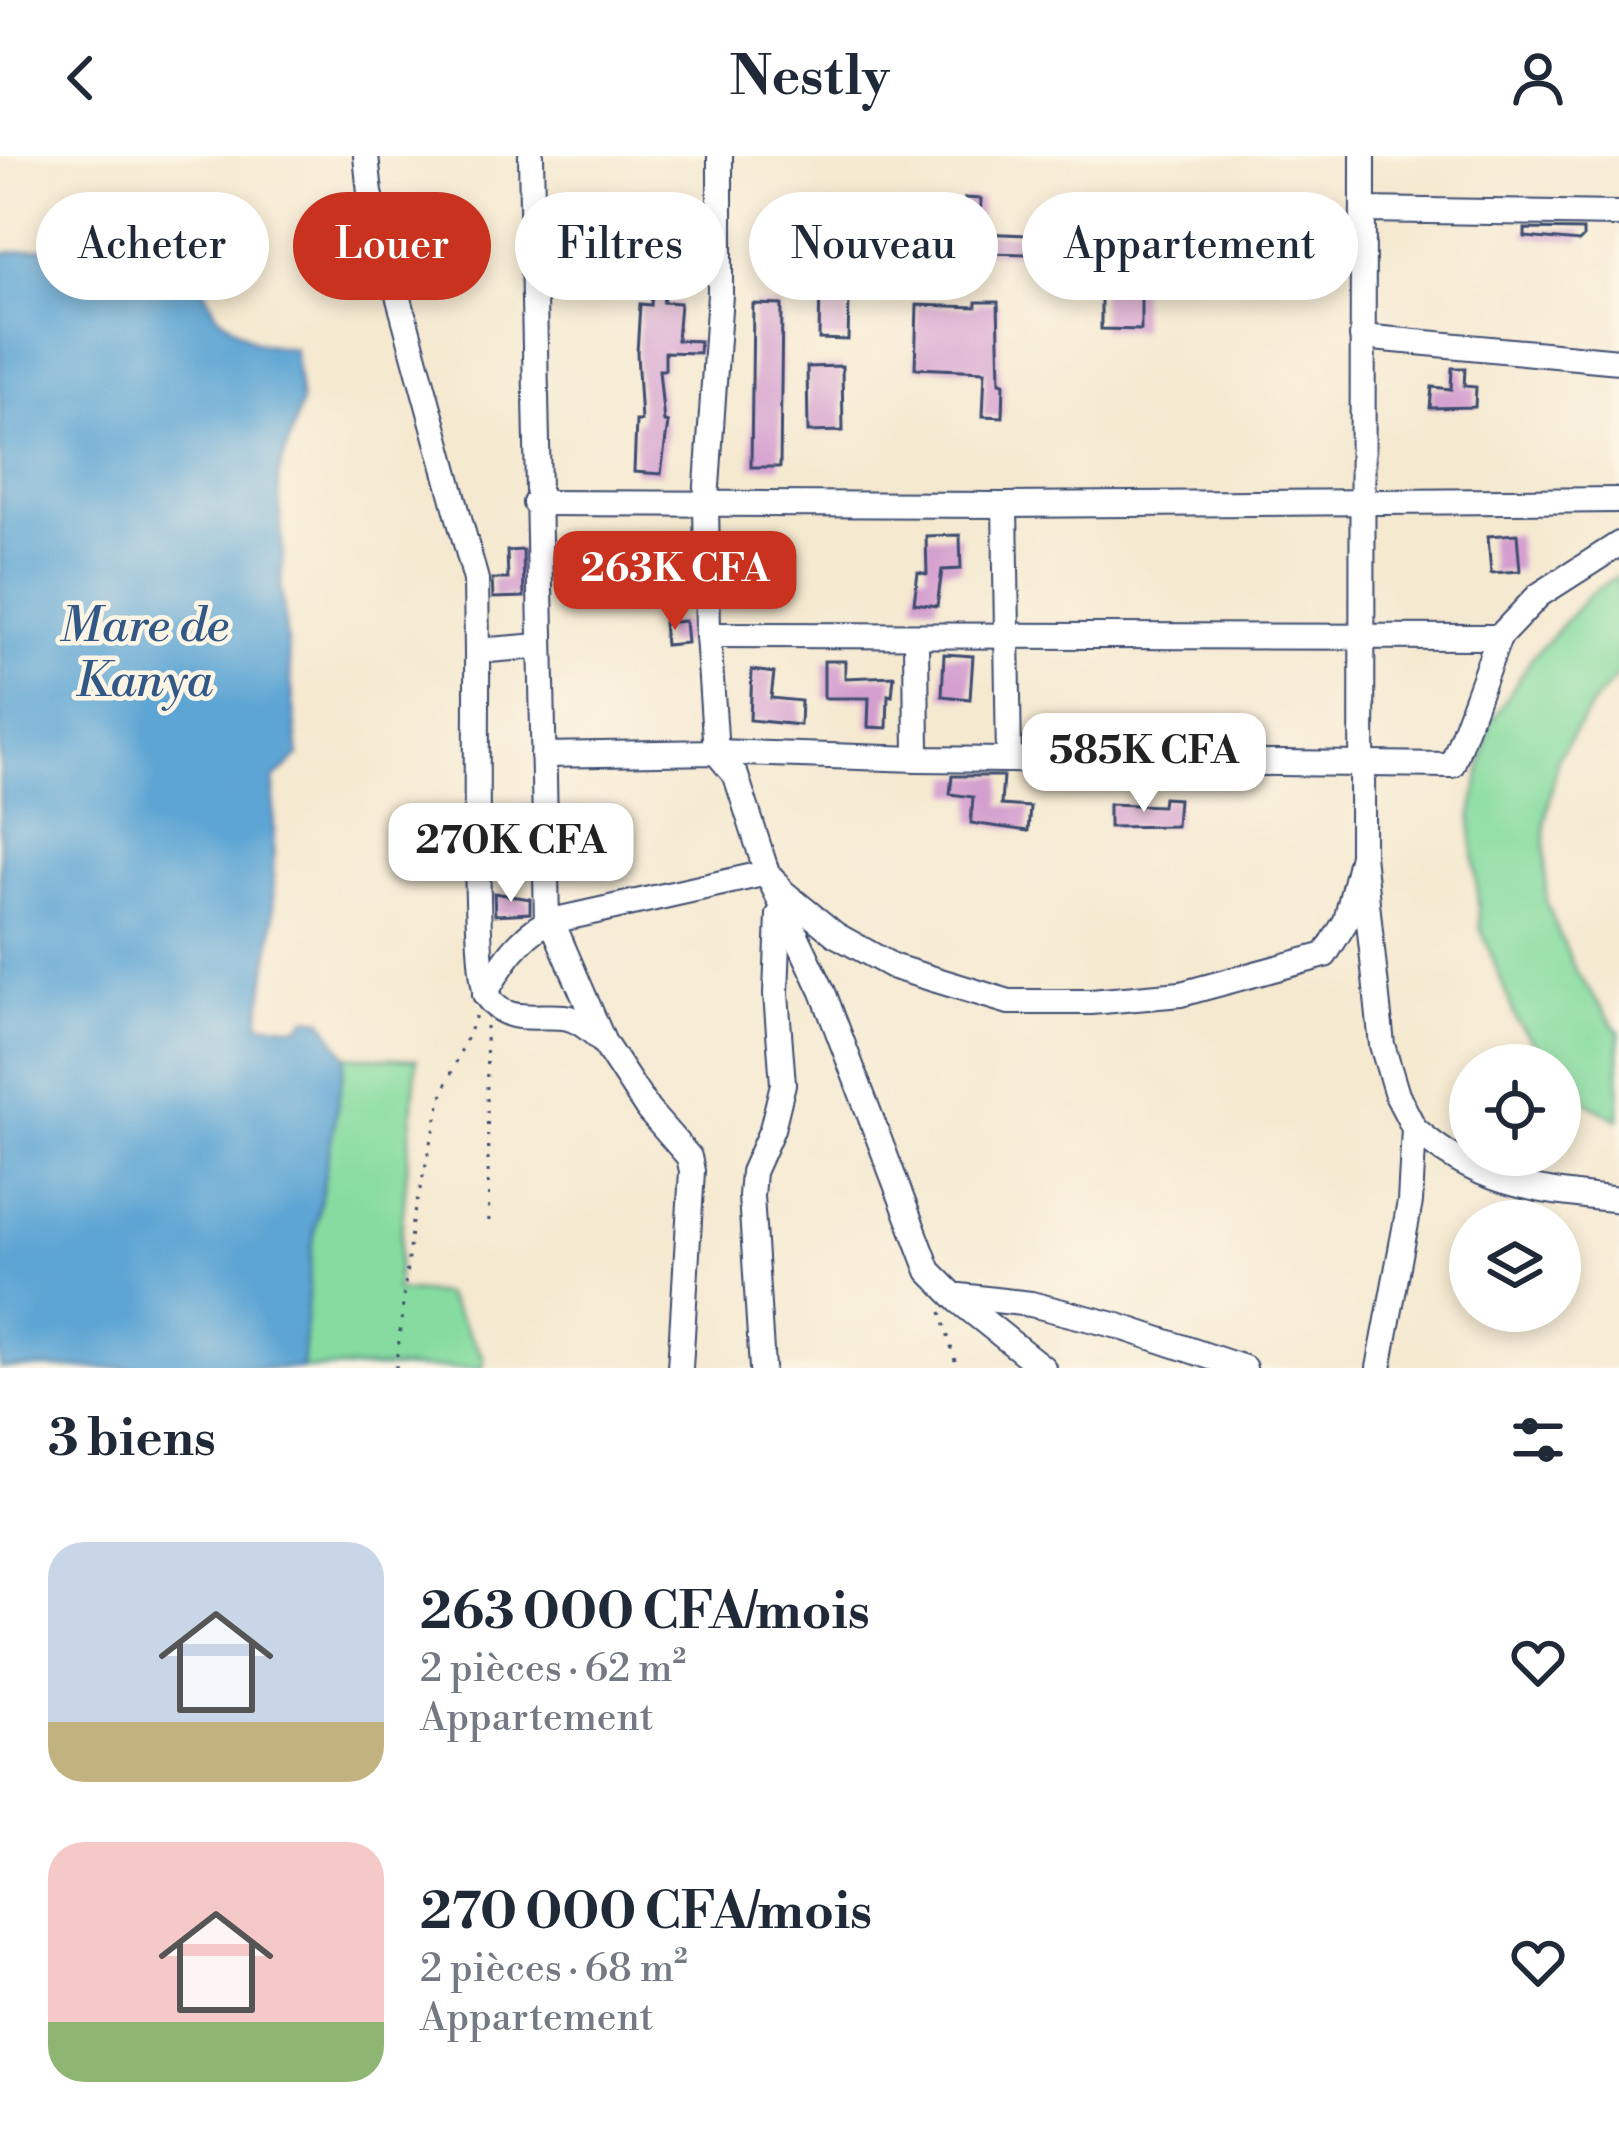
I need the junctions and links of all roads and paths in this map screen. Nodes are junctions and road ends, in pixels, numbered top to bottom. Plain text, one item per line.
1 (366, 156) edge
2 (531, 156) edge
3 (720, 156) edge
4 (1363, 156) edge
5 (1363, 210) junction
6 (1619, 214) edge
7 (1362, 337) junction
8 (1619, 362) edge
9 (1362, 500) junction
10 (1619, 500) edge
11 (706, 501) junction
12 (536, 503) junction
13 (1005, 505) junction
14 (1619, 544) edge
15 (708, 635) junction
16 (916, 636) junction
17 (1007, 636) junction
18 (1361, 637) junction
19 (1499, 637) junction
20 (539, 646) junction
21 (477, 651) junction
22 (716, 752) junction
23 (542, 755) junction
24 (917, 759) junction
25 (1010, 760) junction
26 (1361, 764) junction
27 (1362, 855) junction
28 (767, 873) junction
29 (778, 901) junction
30 (548, 922) junction
31 (484, 994) junction
32 (604, 1043) junction
33 (1414, 1128) junction
34 (1449, 1156) edge
35 (1449, 1169) edge
36 (1485, 1176) edge
37 (1619, 1200) edge
38 (1410, 1202) junction
39 (489, 1228) dead end
40 (938, 1281) junction
41 (396, 1368) edge
42 (680, 1368) edge
43 (761, 1368) edge
44 (957, 1368) edge
45 (1043, 1368) edge
46 (1244, 1368) edge
47 (1379, 1368) edge

1 - 21 street
2 - 12 street
3 - 11 street
4 - 5 street
5 - 6 street
5 - 7 street
7 - 8 street
7 - 9 street
9 - 10 street
9 - 13 street
9 - 18 street
11 - 12 street
11 - 13 street
11 - 15 street
12 - 20 street
13 - 17 street
14 - 19 street
15 - 16 street
15 - 22 street
16 - 17 street
16 - 24 street
17 - 18 street
17 - 25 street
18 - 19 street
18 - 26 street
19 - 26 street
20 - 21 street
20 - 23 street
21 - 31 street
22 - 23 street
22 - 24 street
22 - 28 street
23 - 30 street
24 - 25 street
25 - 26 street
26 - 27 street
27 - 28 street
27 - 33 street
28 - 29 street
28 - 30 street
29 - 40 street
29 - 43 street
30 - 31 street
30 - 32 street
31 - 32 street
31 - 39 path
31 - 41 path
32 - 42 street
33 - 34 street
33 - 38 street
35 - 38 street
36 - 37 street
38 - 47 street
40 - 44 path
40 - 45 street
40 - 46 street

